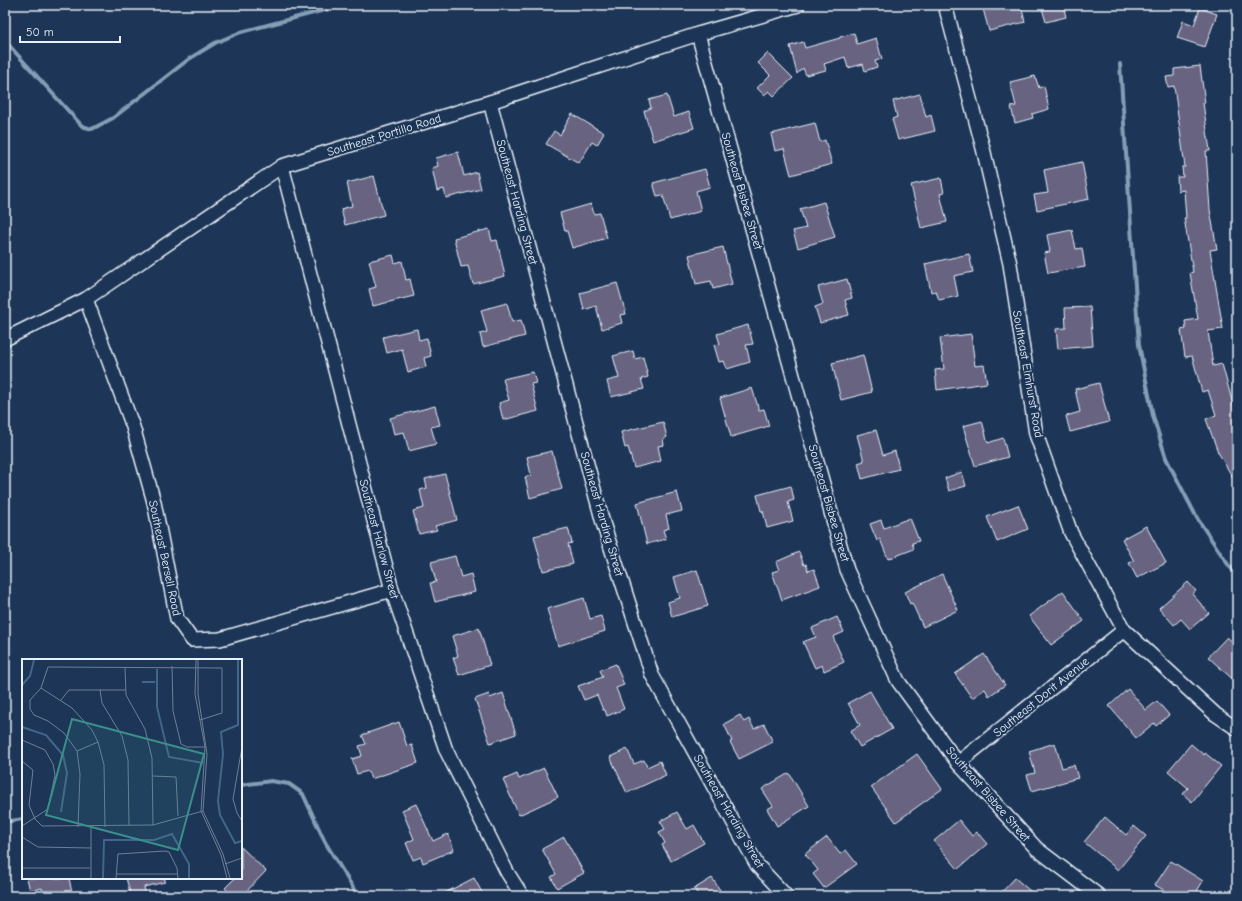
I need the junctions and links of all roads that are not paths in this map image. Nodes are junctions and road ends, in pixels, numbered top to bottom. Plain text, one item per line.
1 (798, 5) edge
2 (945, 5) edge
3 (698, 34) junction
4 (490, 102) junction
5 (282, 166) junction
6 (86, 299) junction
7 (5, 339) edge
8 (392, 590) junction
9 (1124, 630) junction
10 (1237, 730) edge
11 (958, 763) junction
12 (522, 896) edge
13 (786, 896) edge
14 (1099, 896) edge

1 - 3 street, Southeast Portillo Road
2 - 9 street, Southeast Elmhurst Road
3 - 4 street, Southeast Portillo Road
3 - 11 street, Southeast Bisbee Street
4 - 5 street, Southeast Portillo Road
4 - 13 street, Southeast Harding Street
5 - 6 street, Southeast Portillo Road
5 - 8 street, Southeast Harlow Street
6 - 7 street, Southeast Portillo Road
6 - 8 street, Southeast Bersell Road
8 - 12 street, Southeast Harlow Street
9 - 10 street, Southeast Elmhurst Road
9 - 11 street, Southeast Dorit Avenue
11 - 14 street, Southeast Bisbee Street

